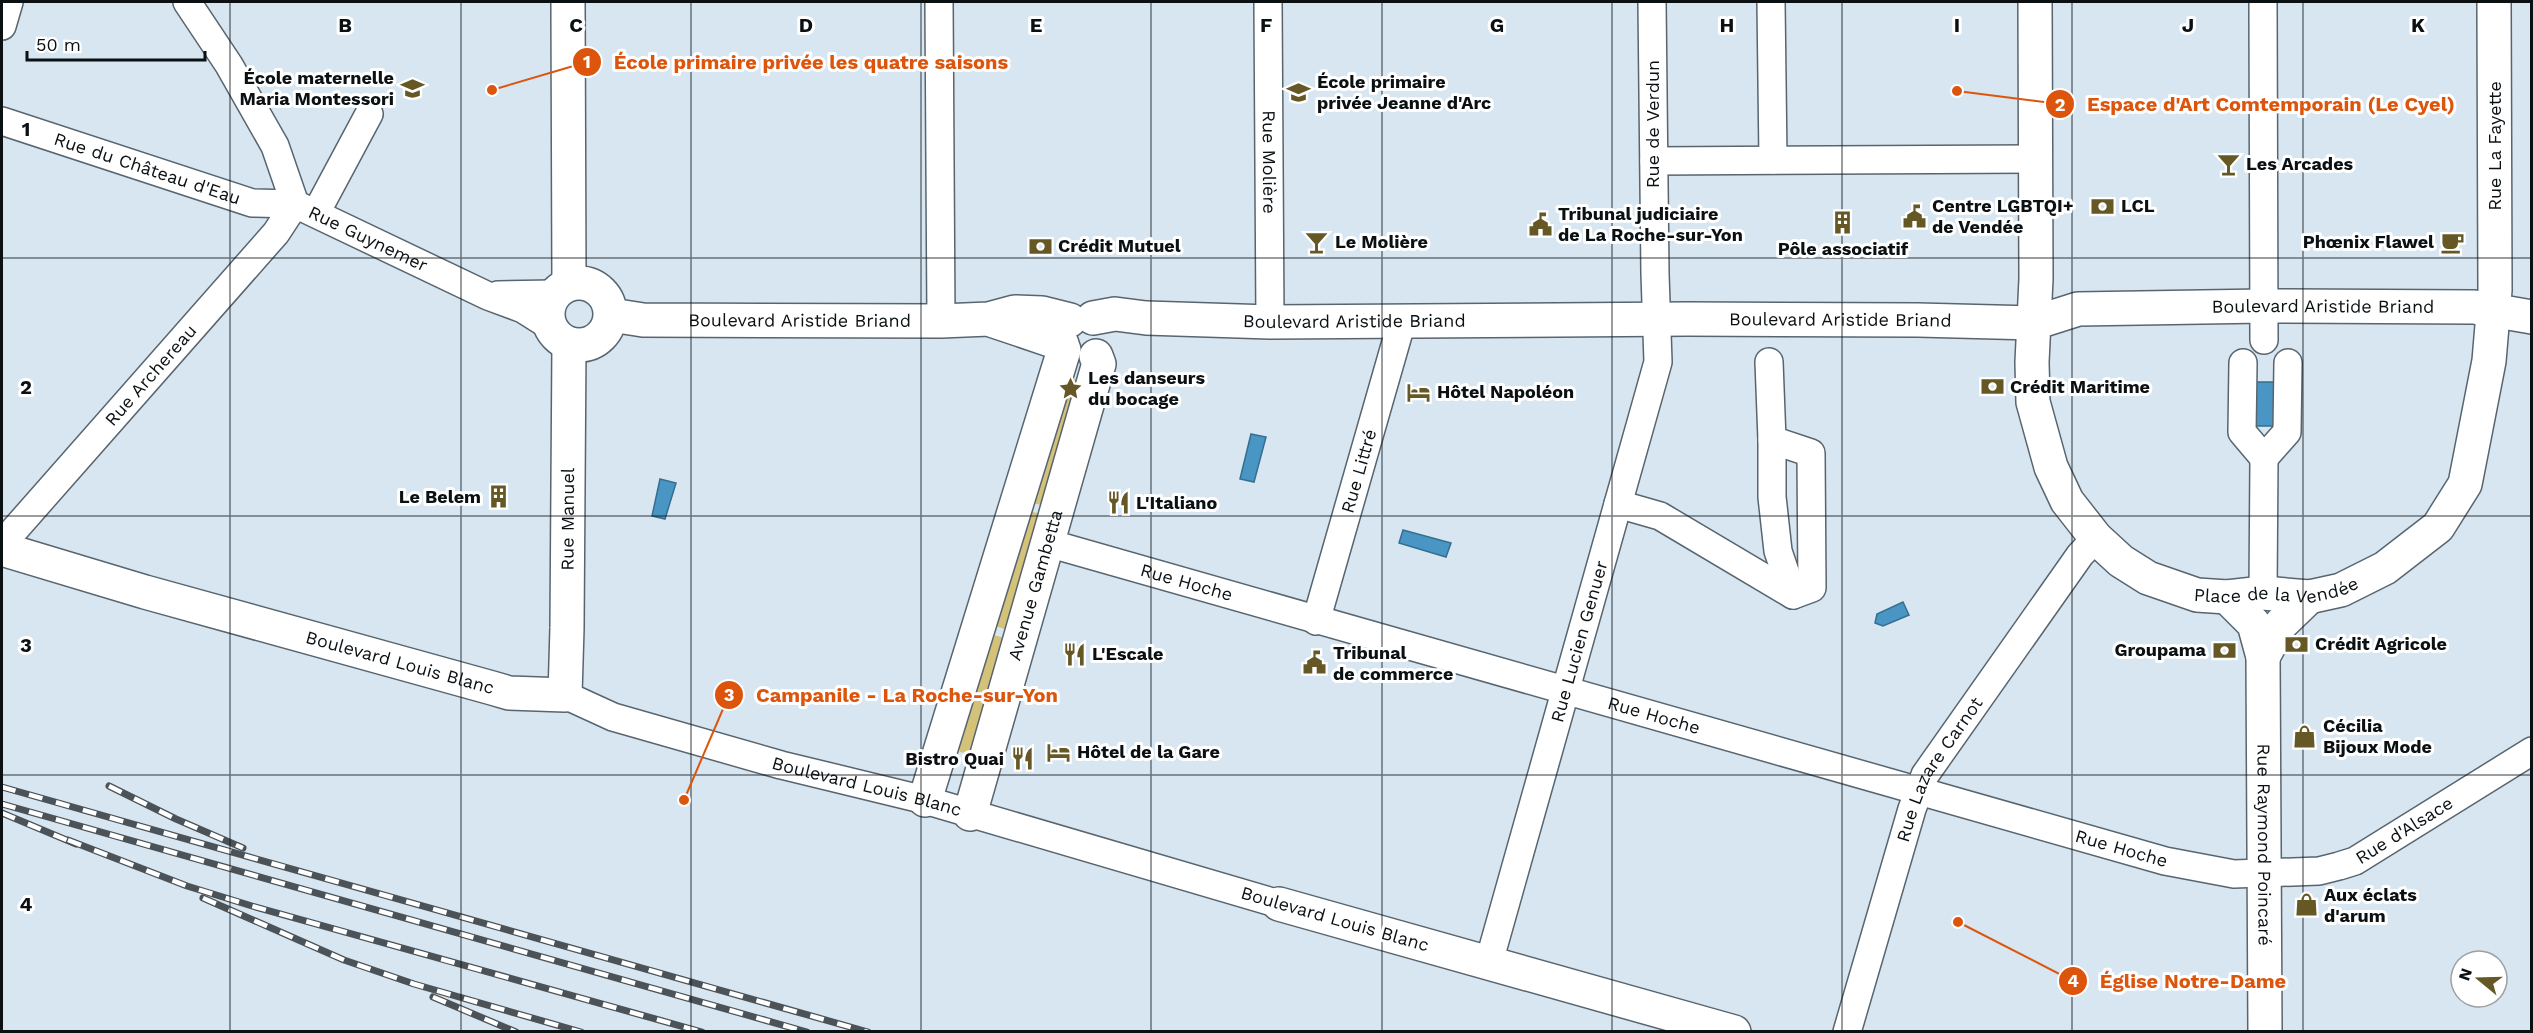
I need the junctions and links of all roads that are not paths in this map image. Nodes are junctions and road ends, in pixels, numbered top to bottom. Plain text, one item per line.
1 (9, 2) edge
2 (188, 2) edge
3 (568, 2) edge
4 (939, 2) edge
5 (1268, 2) edge
6 (1652, 2) edge
7 (1771, 2) edge
8 (2035, 2) edge
9 (2264, 2) edge
10 (2494, 2) edge
11 (2, 26) edge
12 (369, 114) dead end
13 (2, 121) edge
14 (2036, 159) junction
15 (1773, 160) junction
16 (1654, 161) junction
17 (305, 209) junction
18 (562, 289) junction
19 (488, 296) junction
20 (2494, 299) junction
21 (2264, 306) junction
22 (611, 315) junction
23 (2532, 317) edge
24 (1656, 319) junction
25 (941, 321) junction
26 (1402, 321) junction
27 (1270, 322) junction
28 (2034, 323) junction
29 (560, 335) junction
30 (1082, 339) junction
31 (2264, 340) dead end
32 (1769, 362) dead end
33 (2243, 363) dead end
34 (2288, 363) dead end
35 (1772, 440) junction
36 (2264, 458) junction
37 (2465, 484) junction
38 (1618, 504) junction
39 (2096, 538) junction
40 (1048, 543) junction
41 (2, 544) edge
42 (2, 549) edge
43 (2263, 593) junction
44 (1793, 595) junction
45 (2227, 597) junction
46 (2309, 597) junction
47 (1316, 621) junction
48 (2263, 657) junction
49 (1565, 692) junction
50 (565, 695) junction
51 (2532, 751) edge
52 (1918, 791) junction
53 (925, 800) junction
54 (970, 814) junction
55 (2264, 874) junction
56 (1279, 904) joint
57 (1489, 962) junction
58 (1734, 1032) edge
59 (1847, 1032) edge
60 (2265, 1032) edge

1 - 11 street
2 - 17 street, Rue Guynemer
3 - 18 main road
4 - 25 street
5 - 27 street, Rue Molière
6 - 16 street, Rue de Verdun
7 - 15 street
8 - 14 main road, Place de la Vendée
9 - 21 street
10 - 20 main road, Rue La Fayette
12 - 17 street, Rue Archereau
13 - 17 street, Rue du Château d'Eau
14 - 15 street
14 - 28 main road, Place de la Vendée
15 - 16 street
16 - 24 street, Rue de Verdun
17 - 19 street, Rue Guynemer
17 - 41 street, Rue Archereau
18 - 19 street
18 - 22 main road
18 - 29 main road
19 - 29 street, Rue Guynemer
20 - 21 main road, Boulevard Aristide Briand
20 - 23 main road, Boulevard Aristide Briand
20 - 37 main road, Place de la Vendée
21 - 28 main road, Boulevard Aristide Briand
21 - 31 street
22 - 25 main road, Boulevard Aristide Briand
22 - 29 main road
23 - 37 main road
24 - 26 main road, Boulevard Aristide Briand
24 - 28 main road, Boulevard Aristide Briand
24 - 38 street, Rue Lucien Genuer
25 - 30 main road, Boulevard Aristide Briand
26 - 27 main road, Boulevard Aristide Briand
26 - 47 street, Rue Littré
27 - 30 main road, Boulevard Aristide Briand
28 - 39 main road, Place de la Vendée
29 - 50 main road, Rue Manuel
30 - 40 main road, Avenue Gambetta
30 - 53 main road
32 - 35 street
33 - 36 street
34 - 36 street
35 - 44 street
35 - 44 street
36 - 43 street
37 - 46 main road, Place de la Vendée
38 - 44 street
38 - 49 street, Rue Lucien Genuer
39 - 45 main road, Place de la Vendée
39 - 52 street, Rue Lazare Carnot
40 - 47 street, Rue Hoche
40 - 54 main road, Avenue Gambetta
42 - 50 main road, Boulevard Louis Blanc
43 - 45 main road, Place de la Vendée
43 - 46 main road, Place de la Vendée
45 - 48 main road, Rue Raymond Poincaré
46 - 48 main road, Rue Raymond Poincaré
47 - 49 street, Rue Hoche
48 - 55 main road, Rue Raymond Poincaré
49 - 52 street, Rue Hoche
49 - 57 street, Rue Lucien Genuer
50 - 53 street, Boulevard Louis Blanc
51 - 55 street, Rue d'Alsace
52 - 55 street, Rue Hoche
52 - 59 street, Rue Lazare Carnot
53 - 54 street, Boulevard Louis Blanc
54 - 56 street, Boulevard Louis Blanc
55 - 60 main road, Rue Raymond Poincaré
56 - 57 main road, Boulevard Louis Blanc
57 - 58 main road, Boulevard Louis Blanc

